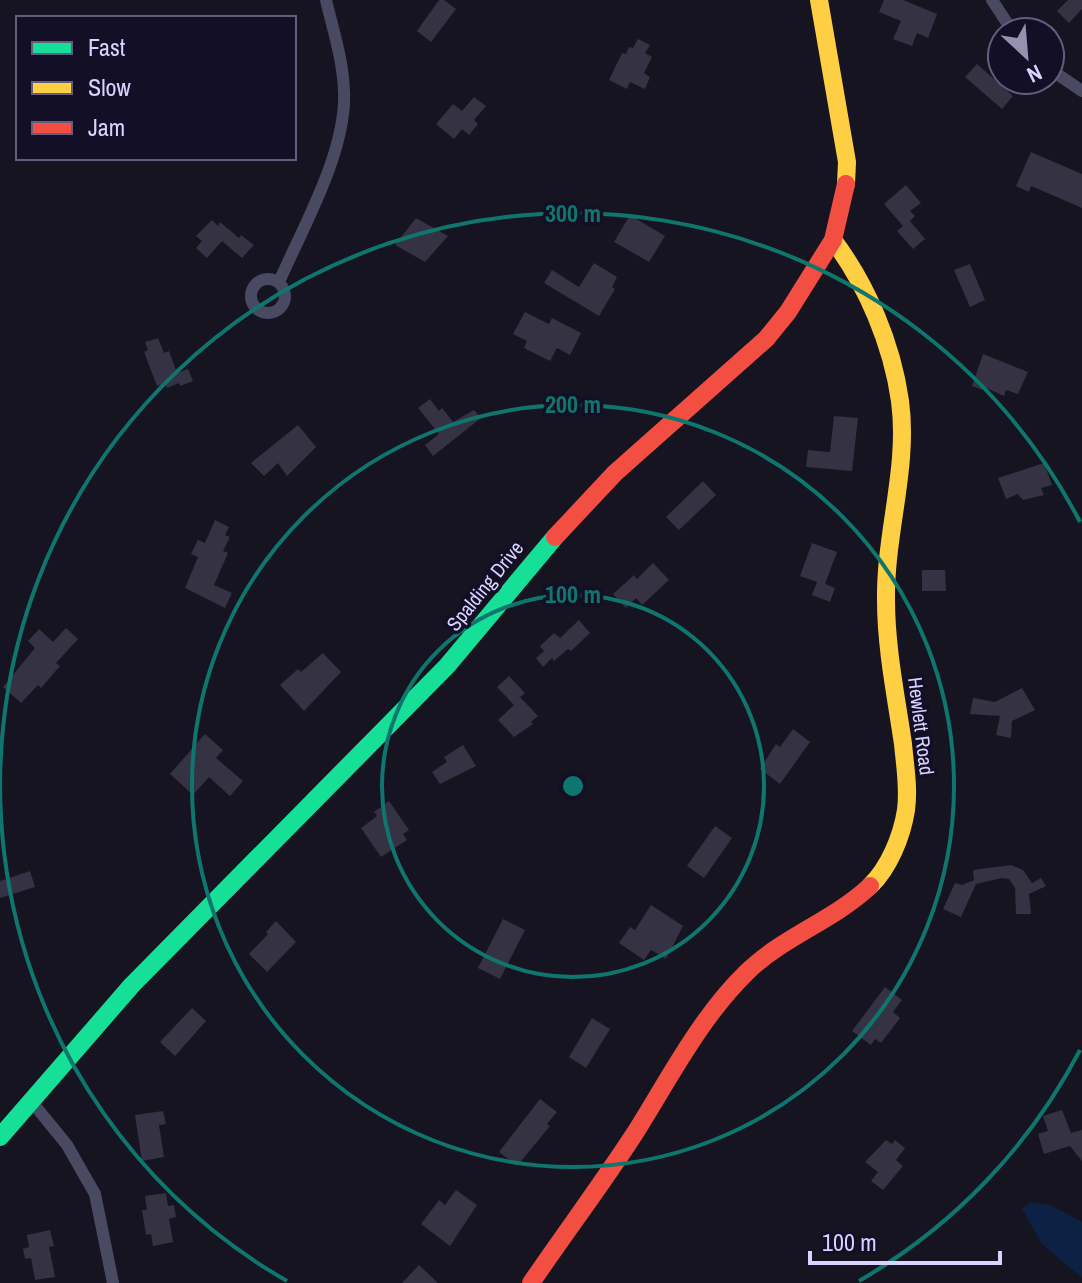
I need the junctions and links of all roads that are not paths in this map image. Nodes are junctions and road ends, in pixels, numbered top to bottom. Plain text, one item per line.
1 (326, 0) edge
2 (819, 0) edge
3 (833, 240) junction
4 (279, 282) dead end
5 (32, 1102) junction
6 (0, 1137) edge
7 (113, 1283) edge
8 (531, 1283) edge

1 - 4 street
2 - 3 street, Spalding Drive
3 - 5 street, Spalding Drive
3 - 8 street, Hewlett Road
5 - 6 street, Spalding Drive
5 - 7 street

